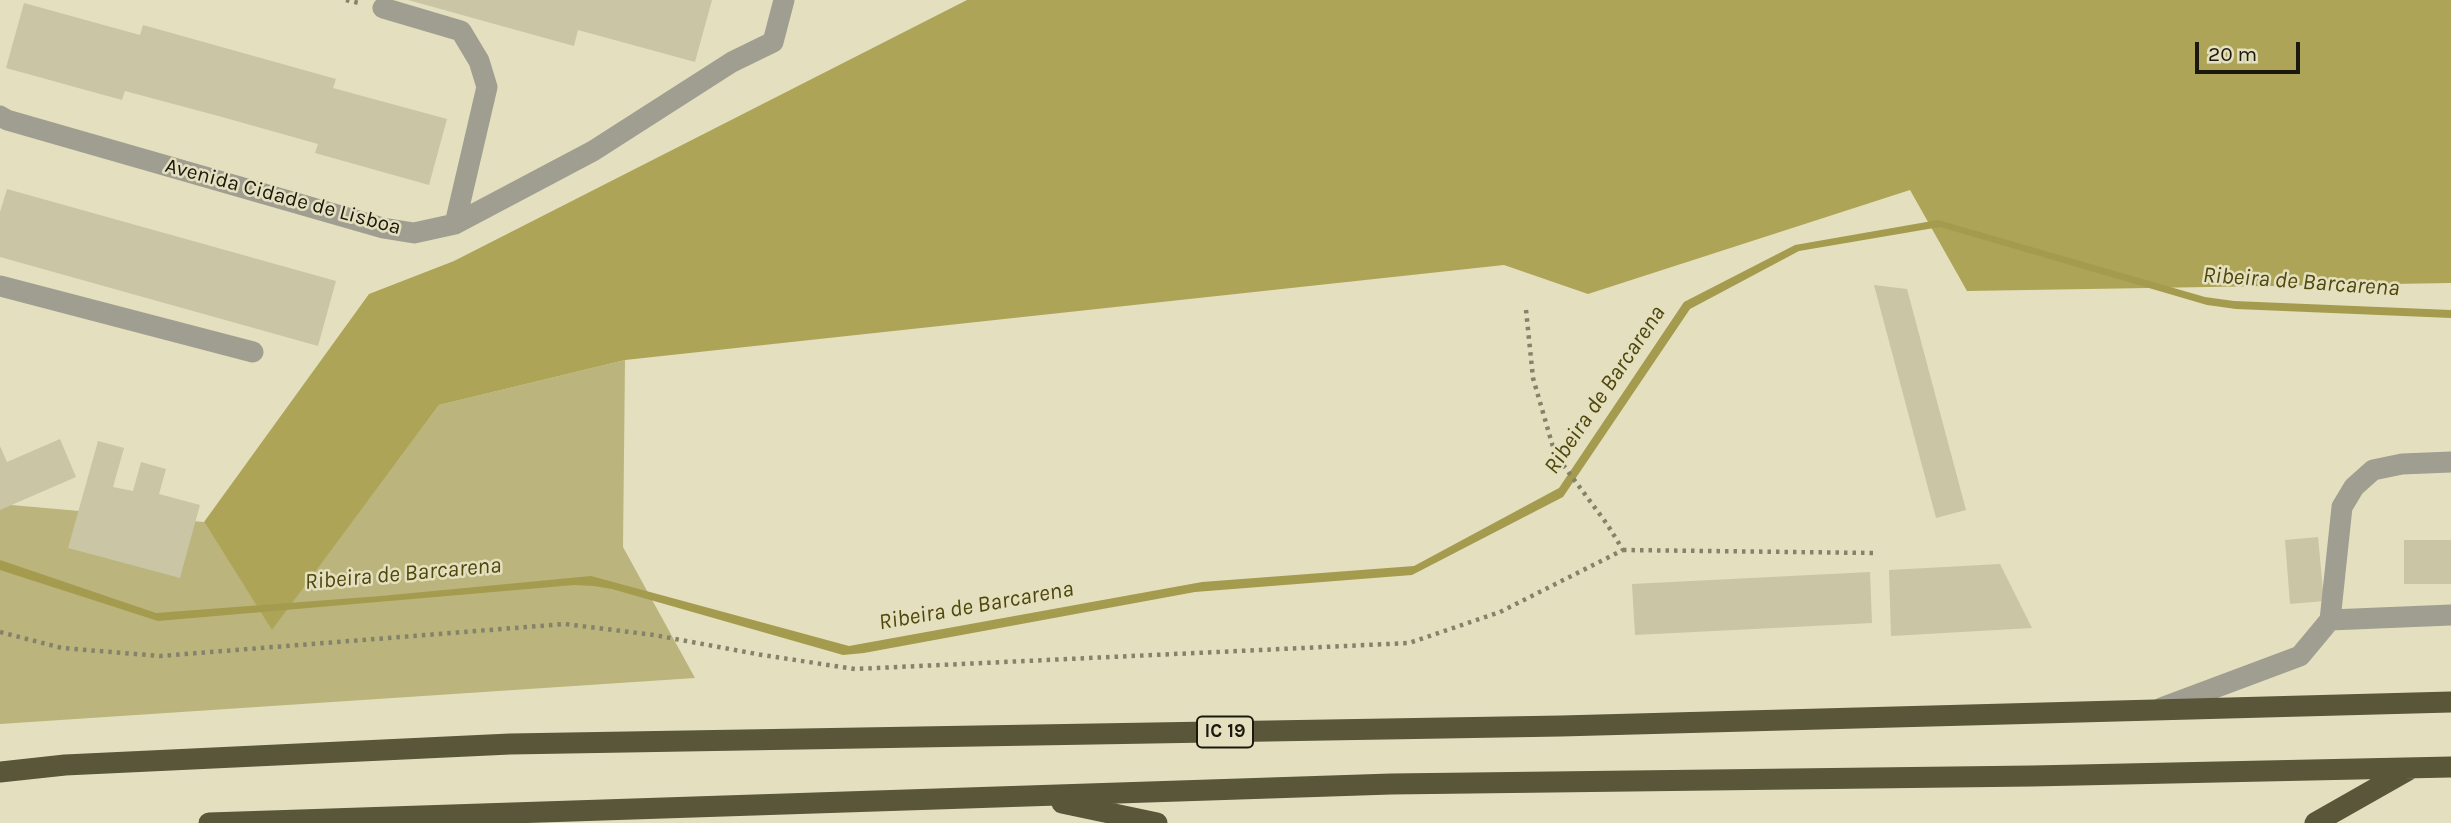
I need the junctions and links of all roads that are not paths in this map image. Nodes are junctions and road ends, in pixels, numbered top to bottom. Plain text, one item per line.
1 (784, 0) edge
2 (383, 8) dead end
3 (0, 116) edge
4 (455, 224) junction
5 (0, 286) edge
6 (253, 352) dead end
7 (2451, 462) edge
8 (2451, 615) edge
9 (2330, 620) junction
10 (2451, 702) edge
11 (2157, 710) junction
12 (2451, 767) edge
13 (2412, 768) junction
14 (0, 772) edge
15 (1029, 796) junction
16 (209, 823) edge
17 (1157, 823) edge
18 (2315, 823) edge

1 - 4 street, Avenida Cidade de Lisboa
2 - 4 street
3 - 4 street, Avenida Cidade de Lisboa
5 - 6 street
7 - 9 street
8 - 9 street
9 - 11 street
10 - 11 highway, IC 19
11 - 14 highway, IC 19
12 - 13 highway
13 - 15 highway
13 - 18 highway
15 - 16 highway
15 - 17 highway

